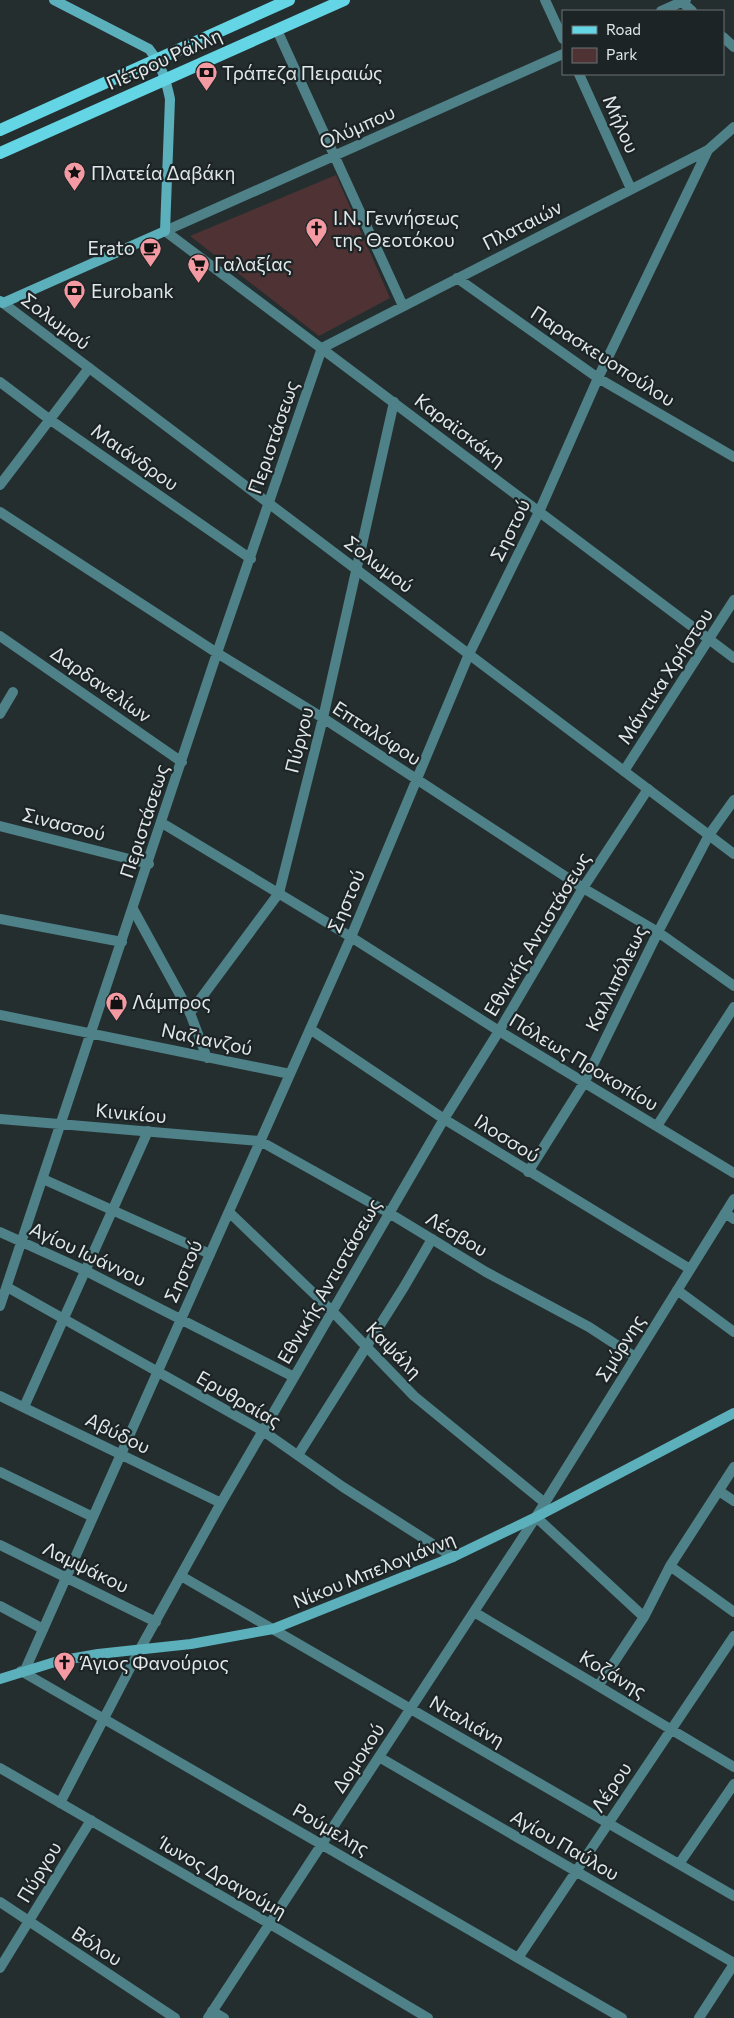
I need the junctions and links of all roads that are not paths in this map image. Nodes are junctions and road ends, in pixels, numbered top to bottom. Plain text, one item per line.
1 (54, 0) edge
2 (289, 0) edge
3 (344, 0) edge
4 (545, 0) edge
5 (682, 1) edge
6 (267, 4) edge
7 (662, 10) edge
8 (691, 10) edge
9 (277, 30) junction
10 (562, 37) edge
11 (724, 39) edge
12 (734, 47) edge
13 (562, 54) edge
14 (157, 59) junction
15 (579, 75) edge
16 (166, 79) junction
17 (734, 127) edge
18 (0, 130) edge
19 (708, 150) junction
20 (0, 153) edge
21 (334, 156) junction
22 (631, 189) junction
23 (165, 231) junction
24 (457, 278) junction
25 (2, 302) edge
26 (403, 306) junction
27 (322, 348) junction
28 (89, 368) junction
29 (598, 378) junction
30 (0, 382) edge
31 (394, 402) junction
32 (49, 419) junction
33 (734, 457) edge
34 (0, 485) edge
35 (269, 503) junction
36 (0, 512) edge
37 (539, 512) junction
38 (251, 559) junction
39 (356, 569) junction
40 (734, 600) edge
41 (0, 636) edge
42 (710, 640) junction
43 (218, 653) junction
44 (468, 654) junction
45 (734, 658) edge
46 (12, 692) dead end
47 (0, 714) edge
48 (323, 718) junction
49 (182, 762) junction
50 (624, 771) junction
51 (416, 780) junction
52 (648, 789) junction
53 (734, 800) edge
54 (162, 823) junction
55 (0, 826) edge
56 (709, 835) junction
57 (734, 854) edge
58 (149, 864) junction
59 (583, 888) junction
60 (279, 893) junction
61 (133, 909) junction
62 (0, 920) edge
63 (658, 932) junction
64 (350, 937) junction
65 (122, 942) junction
66 (734, 986) edge
67 (734, 1007) edge
68 (190, 1013) junction
69 (0, 1015) edge
70 (310, 1029) junction
71 (499, 1031) junction
72 (92, 1033) junction
73 (207, 1058) junction
74 (290, 1074) junction
75 (584, 1083) junction
76 (0, 1119) edge
77 (444, 1119) junction
78 (61, 1124) junction
79 (657, 1126) junction
80 (148, 1131) junction
81 (260, 1141) junction
82 (528, 1172) junction
83 (734, 1173) edge
84 (43, 1179) junction
85 (734, 1198) edge
86 (113, 1210) junction
87 (228, 1212) junction
88 (389, 1213) junction
89 (730, 1216) edge
90 (0, 1232) edge
91 (432, 1239) junction
92 (22, 1242) junction
93 (210, 1254) junction
94 (690, 1269) junction
95 (86, 1271) junction
96 (3, 1285) edge
97 (677, 1290) junction
98 (0, 1306) edge
99 (332, 1311) junction
100 (65, 1318) junction
101 (181, 1318) junction
102 (734, 1332) edge
103 (366, 1346) junction
104 (635, 1357) junction
105 (157, 1372) junction
106 (294, 1377) junction
107 (0, 1396) edge
108 (24, 1407) junction
109 (734, 1413) edge
110 (263, 1431) junction
111 (121, 1454) junction
112 (298, 1455) junction
113 (734, 1467) edge
114 (0, 1472) edge
115 (719, 1491) junction
116 (734, 1501) edge
117 (221, 1503) junction
118 (545, 1503) junction
119 (93, 1517) junction
120 (536, 1517) junction
121 (0, 1545) edge
122 (453, 1557) junction
123 (670, 1566) junction
124 (181, 1576) junction
125 (66, 1577) junction
126 (0, 1606) edge
127 (474, 1612) junction
128 (734, 1612) edge
129 (644, 1617) junction
130 (156, 1622) junction
131 (44, 1629) junction
132 (273, 1629) junction
133 (734, 1636) edge
134 (140, 1649) junction
135 (23, 1671) junction
136 (1, 1677) edge
137 (599, 1685) junction
138 (411, 1709) junction
139 (103, 1719) junction
140 (672, 1729) junction
141 (379, 1757) junction
142 (734, 1767) edge
143 (0, 1768) edge
144 (734, 1784) edge
145 (60, 1803) junction
146 (91, 1820) junction
147 (608, 1823) junction
148 (322, 1844) junction
149 (679, 1864) junction
150 (576, 1871) junction
151 (734, 1896) edge
152 (0, 1902) edge
153 (29, 1922) junction
154 (270, 1924) junction
155 (518, 1958) junction
156 (734, 1964) edge
157 (0, 1968) edge
158 (210, 2015) edge
159 (175, 2018) edge
160 (224, 2018) edge
161 (428, 2018) edge
162 (622, 2018) edge
163 (699, 2018) edge

1 - 14 main road
2 - 6 main road, Πέτρου Ράλλη
3 - 9 main road, Πέτρου Ράλλη
4 - 10 street
5 - 7 street
5 - 8 street
6 - 14 main road, Πέτρου Ράλλη
9 - 16 main road, Πέτρου Ράλλη
9 - 21 street
11 - 12 street
13 - 21 street, Ολύμπου
14 - 16 main road
14 - 18 main road, Πέτρου Ράλλη
15 - 22 street, Μήλου
16 - 20 main road, Πέτρου Ράλλη
16 - 23 main road
17 - 19 street, Πλαταιών
19 - 22 street, Πλαταιών
19 - 29 street, Σηστού
21 - 23 street, Ολύμπου
21 - 26 street
22 - 24 street, Πλαταιών
23 - 25 main road
23 - 27 street, Καραϊσκάκη
24 - 26 street, Πλαταιών
24 - 29 street, Παρασκευοπούλου
25 - 28 street, Σολωμού
26 - 27 street, Πλαταιών
27 - 31 street, Καραϊσκάκη
27 - 35 street, Περιστάσεως
28 - 32 street
28 - 35 street, Σολωμού
29 - 33 street, Παρασκευοπούλου
29 - 37 street, Σηστού
30 - 32 street, Μαιάνδρου
31 - 37 street, Καραϊσκάκη
31 - 39 street, Πύργου
32 - 34 street
32 - 38 street, Μαιάνδρου
35 - 38 street, Περιστάσεως
35 - 39 street, Σολωμού
36 - 43 street, Επταλόφου
37 - 42 street, Καραϊσκάκη
37 - 44 street, Σηστού
38 - 43 street, Περιστάσεως
39 - 44 street, Σολωμού
39 - 48 street, Πύργου
40 - 42 street, Μάντικα Χρήστου
41 - 49 street, Δαρδανελίων
42 - 45 street, Καραϊσκάκη
42 - 50 street, Μάντικα Χρήστου
43 - 48 street, Επταλόφου
43 - 49 street, Περιστάσεως
44 - 50 street, Σολωμού
44 - 51 street, Σηστού
46 - 47 street
48 - 51 street, Επταλόφου
48 - 60 street, Πύργου
49 - 54 street, Περιστάσεως
50 - 52 street, Σολωμού
51 - 59 street, Επταλόφου
51 - 64 street, Σηστού
52 - 56 street, Σολωμού
52 - 59 street, Εθνικής Αντιστάσεως
53 - 56 street, Καλλιπόλεως
54 - 58 street, Περιστάσεως
54 - 60 street, Πόλεως Προκοπίου
55 - 58 street, Σινασσού
56 - 57 street, Σολωμού
56 - 63 street, Καλλιπόλεως
58 - 61 street, Περιστάσεως
59 - 63 street, Επταλόφου
59 - 71 street, Εθνικής Αντιστάσεως
60 - 64 street, Πόλεως Προκοπίου
60 - 68 street, Πύργου
61 - 65 street, Περιστάσεως
61 - 68 street
62 - 65 street
63 - 66 street, Επταλόφου
63 - 75 street, Καλλιπόλεως
64 - 70 street, Σηστού
64 - 71 street, Πόλεως Προκοπίου
65 - 72 street, Περιστάσεως
67 - 79 street
68 - 73 street
69 - 72 street, Ναζιανζού
70 - 74 street, Σηστού
70 - 77 street, Ιλοσσού
71 - 75 street, Πόλεως Προκοπίου
71 - 77 street, Εθνικής Αντιστάσεως
72 - 73 street, Ναζιανζού
72 - 78 street, Περιστάσεως
73 - 74 street, Ναζιανζού
74 - 81 street, Σηστού
75 - 79 street, Πόλεως Προκοπίου
75 - 82 street, Καλλιπόλεως
76 - 78 street, Κινικίου
77 - 82 street, Ιλοσσού
77 - 88 street, Εθνικής Αντιστάσεως
78 - 80 street, Κινικίου
78 - 84 street, Περιστάσεως
79 - 83 street, Πόλεως Προκοπίου
80 - 81 street, Κινικίου
80 - 86 street
81 - 87 street, Σηστού
81 - 88 street, Λέσβου
82 - 94 street, Ιλοσσού
84 - 86 street
84 - 92 street, Περιστάσεως
85 - 89 street, Σμύρνης
86 - 93 street
86 - 95 street
87 - 93 street, Σηστού
87 - 99 street, Καψάλη
88 - 91 street, Λέσβου
88 - 99 street, Εθνικής Αντιστάσεως
89 - 94 street, Σμύρνης
90 - 92 street, Αγίου Ιωάννου
91 - 103 street
91 - 104 street, Λέσβου
92 - 95 street, Αγίου Ιωάννου
92 - 96 street, Περιστάσεως
93 - 101 street, Σηστού
94 - 97 street, Σμύρνης
95 - 100 street
95 - 101 street, Αγίου Ιωάννου
96 - 98 street, Περιστάσεως
96 - 100 street, Ερυθραίας
97 - 102 street
97 - 104 street, Σμύρνης
99 - 103 street, Καψάλη
99 - 106 street, Εθνικής Αντιστάσεως
100 - 105 street, Ερυθραίας
100 - 108 street
101 - 105 street, Σηστού
101 - 106 street, Αγίου Ιωάννου
103 - 112 street
103 - 118 street, Καψάλη
104 - 118 street, Σμύρνης
105 - 110 street, Ερυθραίας
105 - 111 street, Σηστού
106 - 110 street, Εθνικής Αντιστάσεως
107 - 108 street, Αβύδου
108 - 111 street, Αβύδου
109 - 120 main road, Νίκου Μπελογιάννη
110 - 112 street, Ερυθραίας
110 - 117 street, Εθνικής Αντιστάσεως
111 - 117 street, Αβύδου
111 - 119 street, Σηστού
112 - 122 street, Ερυθραίας
113 - 115 street
114 - 119 street
115 - 116 street
115 - 123 street
117 - 124 street, Εθνικής Αντιστάσεως
118 - 120 street, Σμύρνης
119 - 125 street, Σηστού
120 - 122 main road, Νίκου Μπελογιάννη
120 - 127 street, Δομοκού
120 - 129 street
121 - 125 street, Λαμψάκου
122 - 132 main road, Νίκου Μπελογιάννη
123 - 128 street
123 - 129 street
124 - 130 street, Εθνικής Αντιστάσεως
124 - 132 street, Νταλιάνη
125 - 130 street, Λαμψάκου
125 - 131 street, Σηστού
126 - 131 street
127 - 137 street, Κοζάνης
127 - 138 street, Δομοκού
129 - 137 street
130 - 134 street, Εθνικής Αντιστάσεως
131 - 135 street, Σηστού
132 - 134 main road, Νίκου Μπελογιάννη
132 - 138 street, Νταλιάνη
133 - 140 street, Λέρου
134 - 135 main road, Νίκου Μπελογιάννη
134 - 139 street, Εθνικής Αντιστάσεως
135 - 136 main road, Νίκου Μπελογιάννη
135 - 139 street, Ρούμελης
137 - 140 street, Κοζάνης
138 - 141 street, Δομοκού
138 - 147 street, Νταλιάνη
139 - 145 street, Εθνικής Αντιστάσεως
139 - 148 street, Ρούμελης
140 - 142 street, Κοζάνης
140 - 147 street, Λέρου
141 - 148 street, Δομοκού
141 - 150 street, Αγίου Παύλου
143 - 145 street, Ίωνος Δραγούμη
144 - 149 street
145 - 146 street, Ίωνος Δραγούμη
146 - 153 street, Πύργου
146 - 154 street, Ίωνος Δραγούμη
147 - 149 street, Νταλιάνη
147 - 150 street, Λέρου
148 - 154 street, Δομοκού
148 - 155 street, Ρούμελης
149 - 151 street, Νταλιάνη
150 - 155 street, Λέρου
150 - 156 street, Αγίου Παύλου
152 - 153 street, Βόλου
153 - 157 street, Πύργου
153 - 159 street, Βόλου
154 - 158 street, Δομοκού
154 - 161 street, Ίωνος Δραγούμη
155 - 162 street, Ρούμελης
156 - 163 street
158 - 160 street

